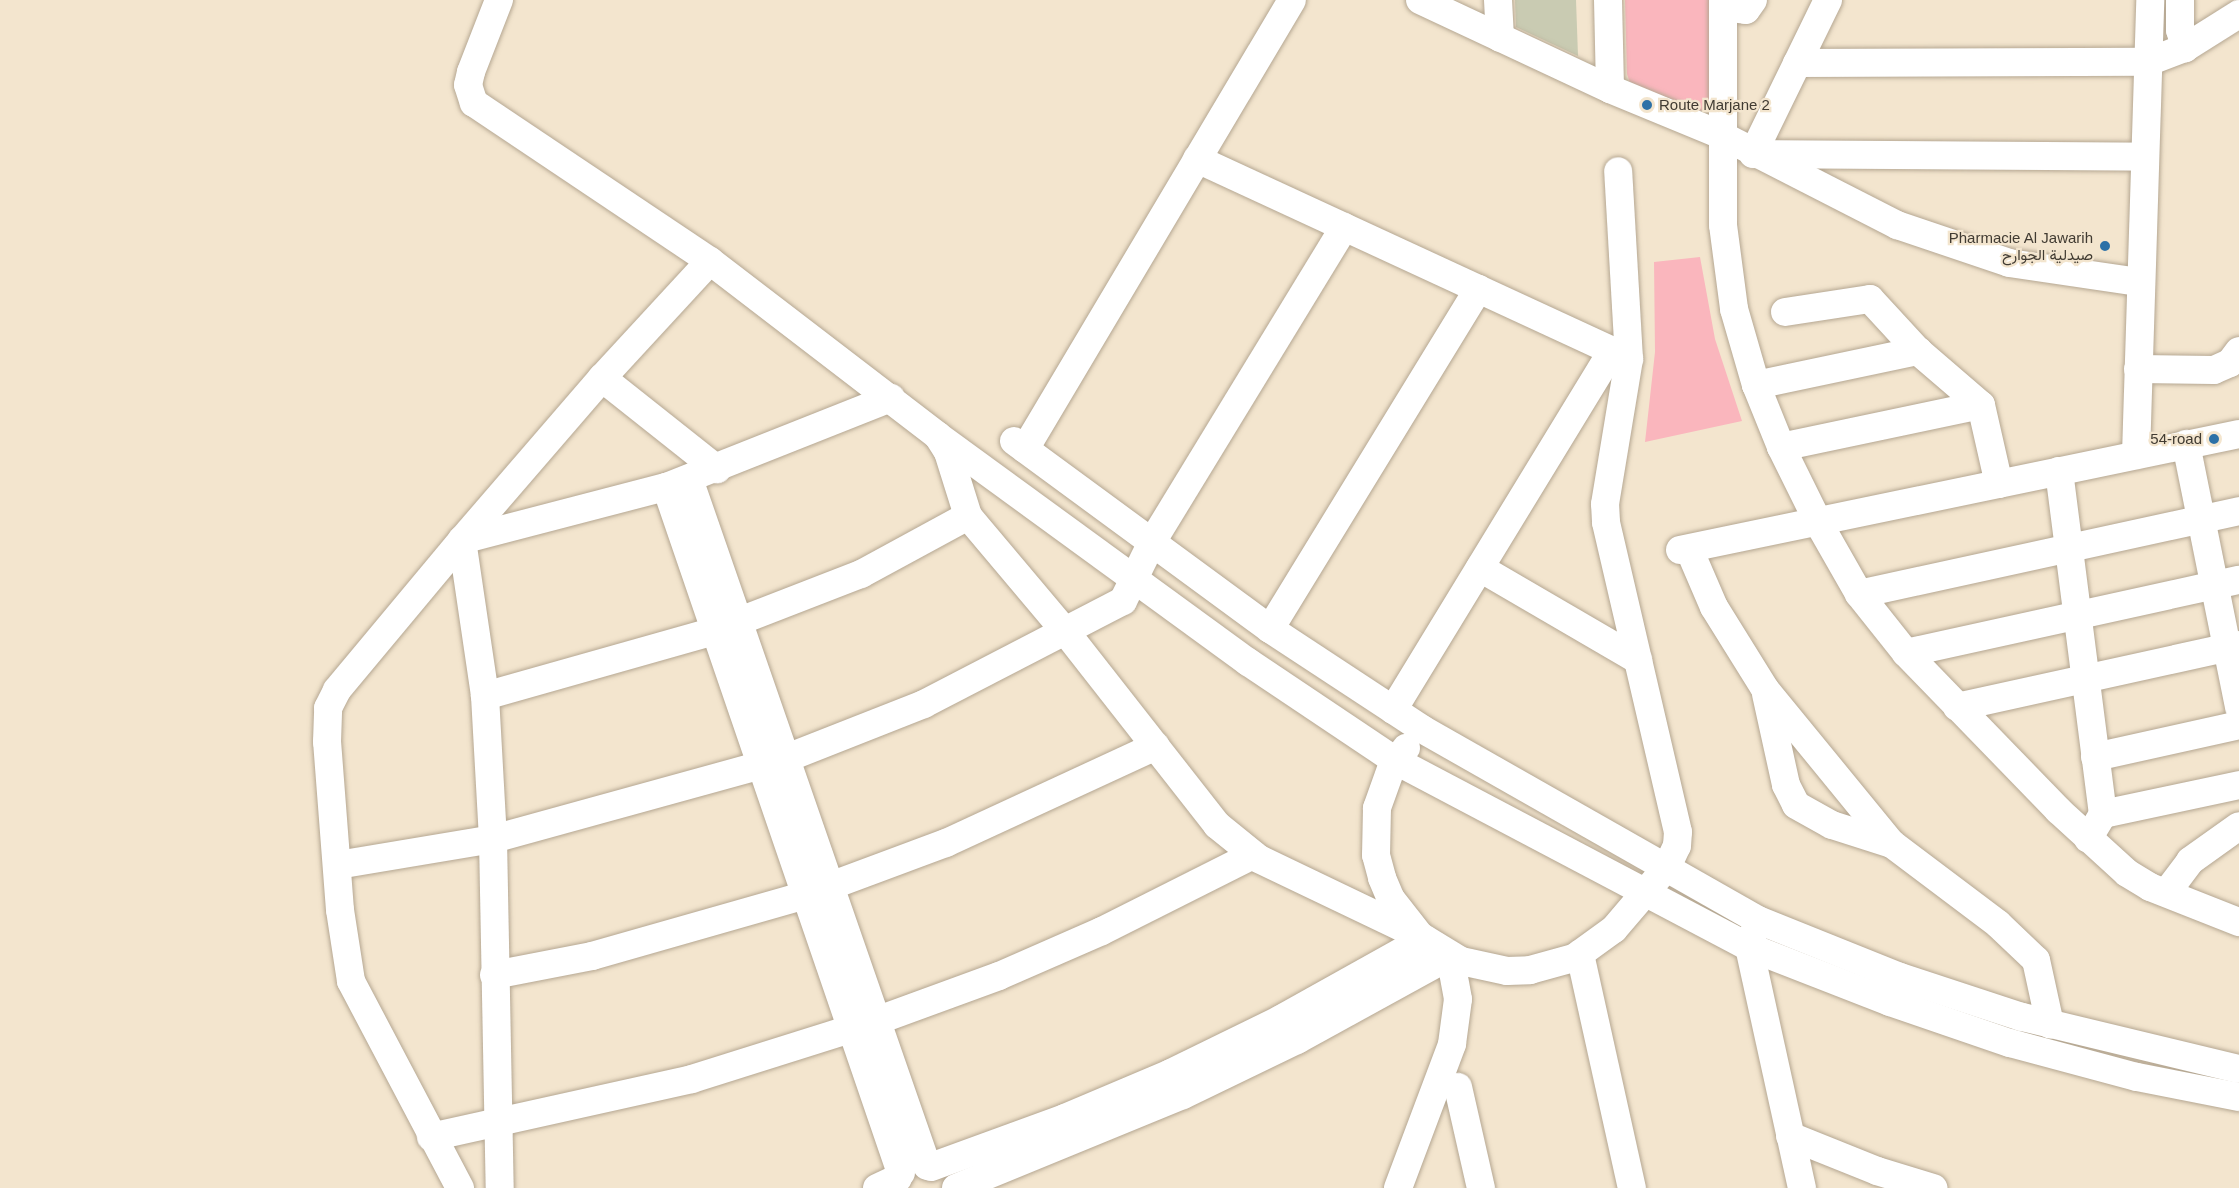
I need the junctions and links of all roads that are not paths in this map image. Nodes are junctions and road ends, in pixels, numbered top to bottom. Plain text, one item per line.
1 (499, 0) edge
2 (1292, 0) edge
3 (1420, 0) edge
4 (1498, 0) edge
5 (1608, 0) edge
6 (1753, 0) edge
7 (1828, 0) edge
8 (2150, 0) edge
9 (2180, 0) edge
10 (1723, 3) edge
11 (2239, 14) edge
12 (1500, 38) junction
13 (2185, 48) junction
14 (2148, 62) junction
15 (1797, 63) junction
16 (1610, 89) junction
17 (1721, 135) junction
18 (1753, 154) junction
19 (2145, 157) junction
20 (1197, 159) junction
21 (1618, 171) dead end
22 (1344, 227) junction
23 (710, 261) junction
24 (2140, 282) junction
25 (1478, 289) junction
26 (1785, 312) dead end
27 (1918, 351) junction
28 (2239, 351) edge
29 (1621, 355) junction
30 (2138, 369) junction
31 (602, 378) junction
32 (1756, 385) junction
33 (891, 398) junction
34 (1981, 405) junction
35 (2239, 434) edge
36 (938, 436) junction
37 (2186, 444) junction
38 (1781, 447) junction
39 (2136, 455) junction
40 (717, 469) junction
41 (2059, 471) junction
42 (678, 483) junction
43 (1999, 484) junction
44 (2239, 511) edge
45 (968, 516) junction
46 (2203, 519) junction
47 (1818, 522) junction
48 (462, 540) junction
49 (1152, 542) junction
50 (2067, 549) junction
51 (1480, 568) junction
52 (1134, 580) junction
53 (2228, 583) edge
54 (1859, 594) junction
55 (2077, 615) junction
56 (727, 626) junction
57 (1270, 628) junction
58 (1065, 631) junction
59 (2234, 646) edge
60 (1906, 652) junction
61 (1638, 660) junction
62 (2085, 679) junction
63 (1765, 689) junction
64 (485, 696) junction
65 (1957, 707) junction
66 (2239, 708) edge
67 (1393, 710) junction
68 (2239, 725) edge
69 (1422, 729) junction
70 (1156, 746) junction
71 (2095, 757) junction
72 (1396, 761) junction
73 (774, 763) junction
74 (2239, 785) edge
75 (2103, 814) junction
76 (2239, 826) edge
77 (493, 839) junction
78 (2088, 839) junction
79 (1892, 844) junction
80 (1253, 855) junction
81 (338, 865) junction
82 (1667, 867) junction
83 (818, 891) junction
84 (2167, 892) junction
85 (1645, 893) junction
86 (2239, 922) edge
87 (1753, 934) junction
88 (1422, 938) junction
89 (1580, 954) junction
90 (1450, 956) junction
91 (494, 975) junction
92 (2050, 1024) junction
93 (863, 1025) junction
94 (2239, 1069) edge
95 (1458, 1087) dead end
96 (2239, 1097) edge
97 (499, 1121) junction
98 (1790, 1136) junction
99 (431, 1137) junction
100 (1425, 1157) dead end
101 (910, 1178) edge
102 (460, 1188) edge
103 (500, 1188) edge
104 (956, 1188) edge
105 (1398, 1188) edge
106 (1416, 1188) edge
107 (1481, 1188) edge
108 (1632, 1188) edge
109 (1802, 1188) edge
110 (1933, 1188) edge

1 - 23 street
2 - 20 street
3 - 12 street
4 - 12 street
5 - 16 street
6 - 10 street
7 - 15 street
8 - 14 street
9 - 13 street
10 - 17 street
11 - 13 street
12 - 16 street
13 - 14 street
14 - 15 street
14 - 19 street
15 - 18 street
16 - 17 street
17 - 18 street
17 - 32 street
18 - 19 street
18 - 24 street
19 - 24 street
20 - 22 street
20 - 49 street
21 - 29 street
22 - 25 street
22 - 49 street
23 - 31 street
23 - 33 street
24 - 30 street
25 - 29 street
25 - 57 street
26 - 27 street
27 - 32 street
27 - 34 street
28 - 30 street
29 - 51 street
29 - 61 street
30 - 39 street
31 - 40 street
31 - 48 street
32 - 38 street
33 - 36 street
33 - 40 street
34 - 38 street
34 - 43 street
35 - 37 street
36 - 45 street
36 - 52 street
37 - 39 street
37 - 46 street
38 - 47 street
39 - 41 street
40 - 42 street
41 - 43 street
41 - 50 street
42 - 48 street
42 - 56 street
43 - 47 street
44 - 46 street
45 - 56 street
45 - 58 street
46 - 50 street
46 - 53 street
47 - 54 street
47 - 63 street
48 - 64 street
48 - 81 street
49 - 52 street
49 - 57 street
50 - 54 street
50 - 55 street
51 - 61 street
51 - 67 street
52 - 58 street
52 - 72 street
53 - 55 street
53 - 59 street
54 - 60 street
55 - 60 street
55 - 62 street
56 - 64 street
56 - 73 street
57 - 67 street
58 - 70 street
58 - 73 street
59 - 62 street
59 - 66 street
60 - 65 street
61 - 82 street
62 - 65 street
62 - 71 street
63 - 79 street
63 - 79 street
64 - 77 street
65 - 78 street
67 - 69 street
68 - 71 street
69 - 72 street
69 - 82 street
70 - 80 street
70 - 83 street
71 - 75 street
72 - 85 street
72 - 88 street
73 - 77 street
73 - 83 street
74 - 75 street
75 - 78 street
76 - 84 street
77 - 81 street
77 - 91 street
78 - 84 street
79 - 92 street
80 - 88 street
80 - 93 street
81 - 99 street
82 - 85 street
82 - 87 street
83 - 91 street
83 - 93 street
84 - 86 street
85 - 87 street
85 - 89 street
87 - 92 street
87 - 96 street
87 - 98 street
88 - 90 street
88 - 101 street
89 - 90 street
89 - 108 street
90 - 104 street
90 - 105 street
91 - 97 street
92 - 94 street
93 - 97 street
93 - 101 street
95 - 107 street
97 - 99 street
97 - 103 street
98 - 109 street
98 - 110 street
99 - 102 street
100 - 106 street

